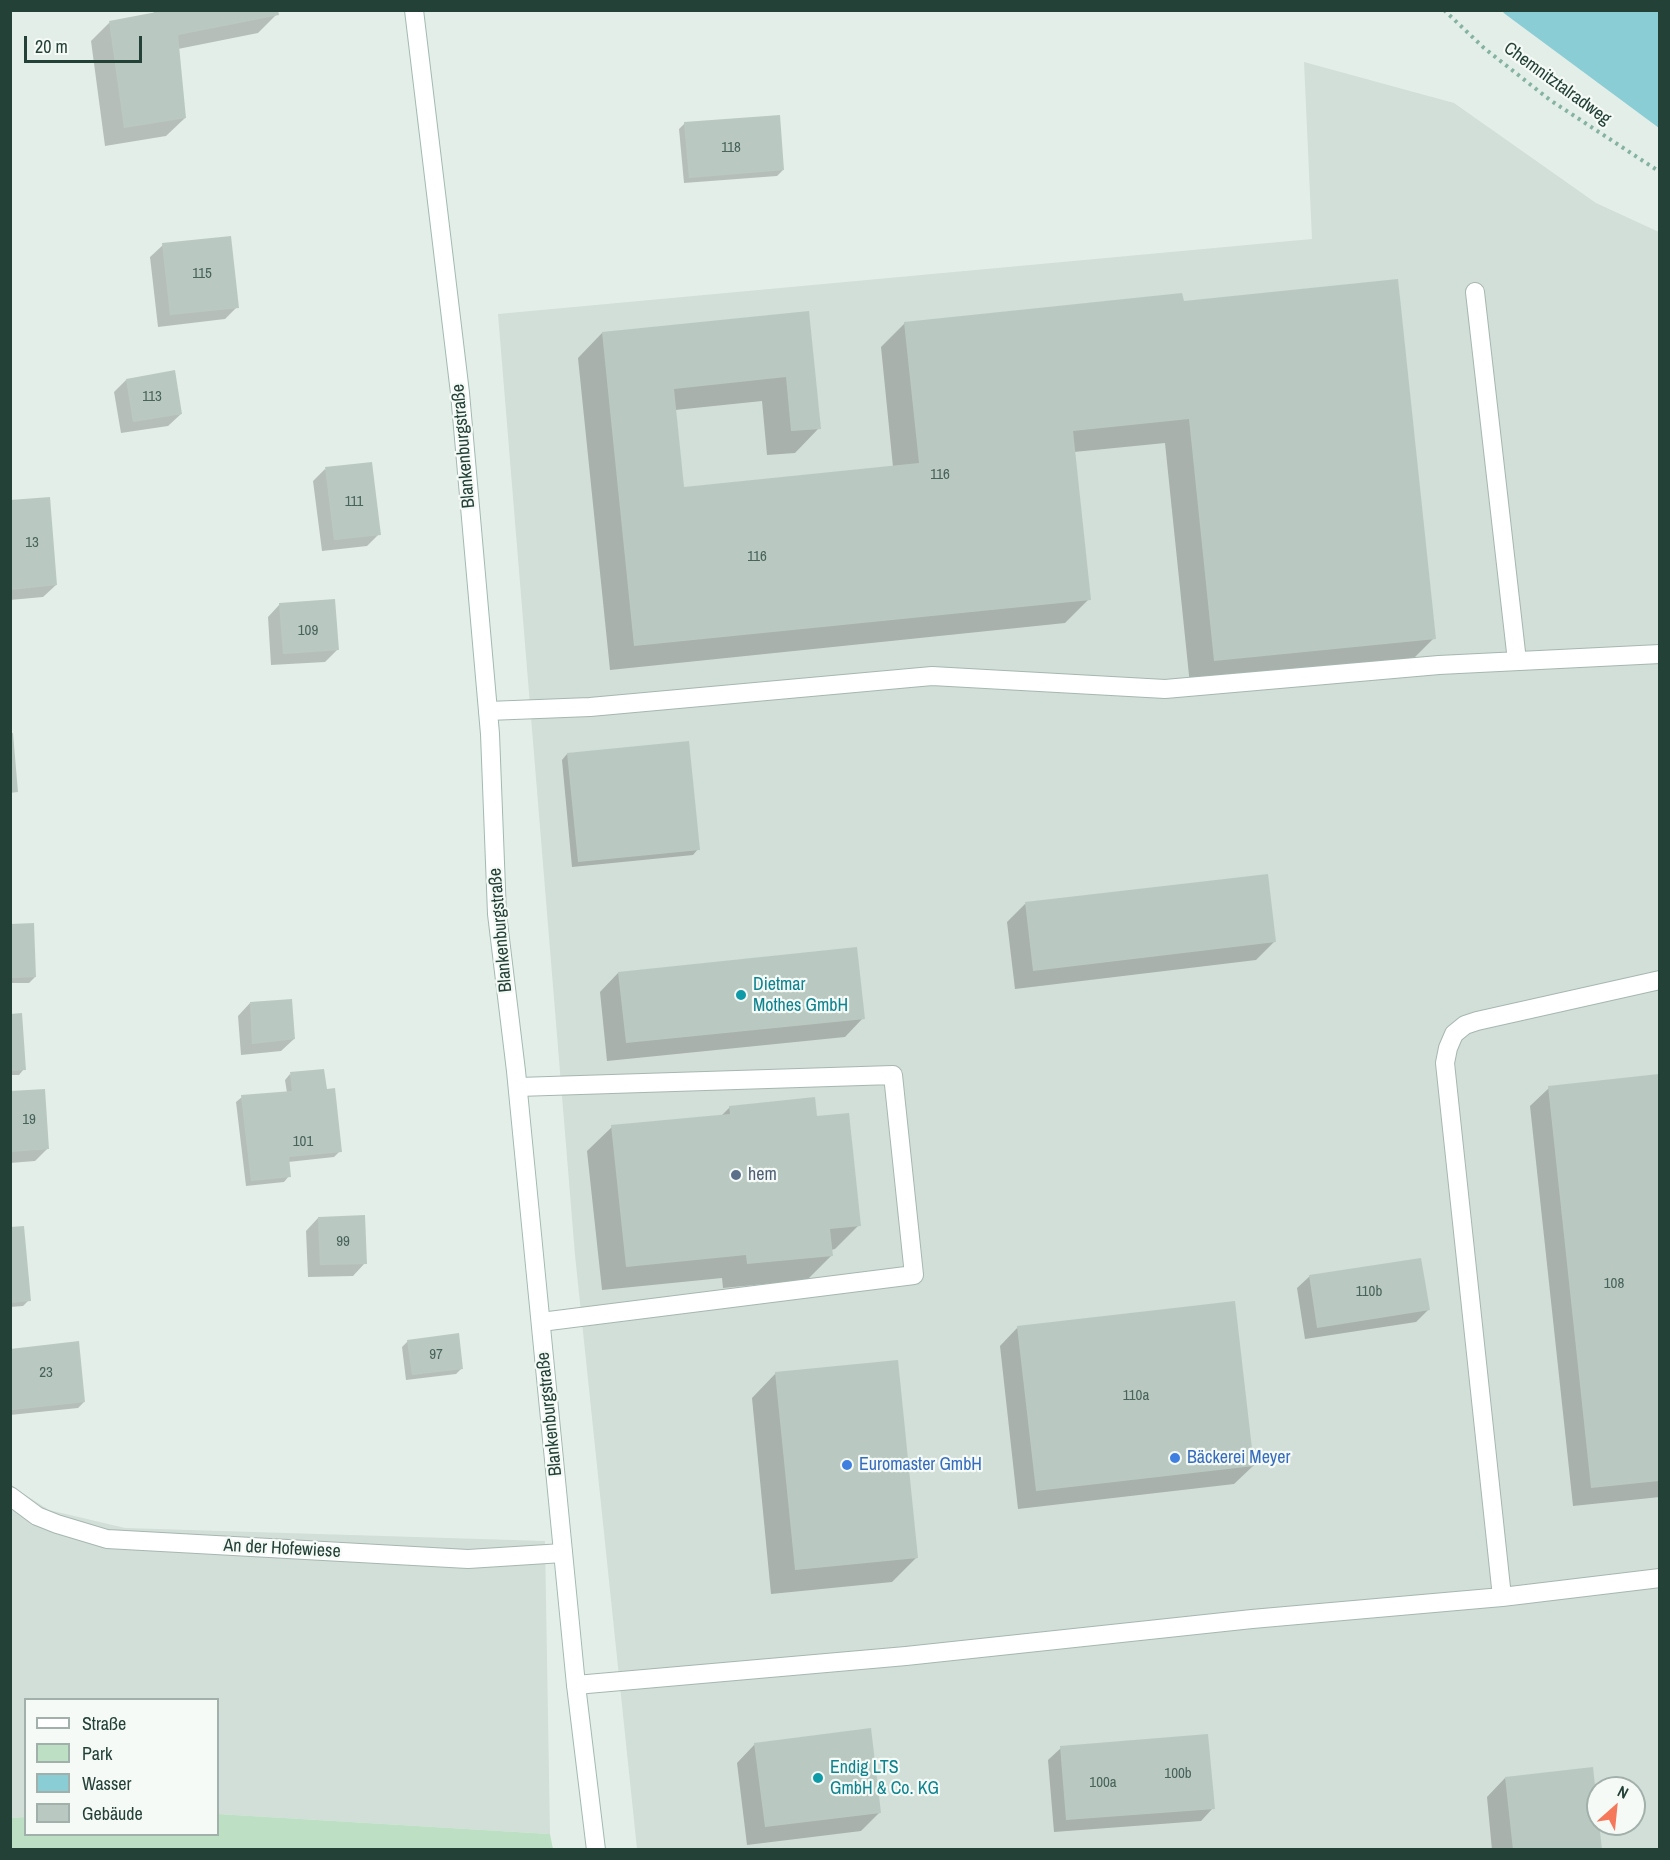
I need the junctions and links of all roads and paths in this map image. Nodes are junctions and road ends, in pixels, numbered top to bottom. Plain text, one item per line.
1 (414, 10) edge
2 (1444, 10) edge
3 (1659, 172) edge
4 (1475, 292) dead end
5 (1659, 654) edge
6 (1517, 661) junction
7 (488, 711) junction
8 (1659, 980) edge
9 (518, 1087) junction
10 (541, 1322) junction
11 (10, 1496) edge
12 (563, 1553) junction
13 (1659, 1578) edge
14 (1502, 1597) junction
15 (576, 1685) junction
16 (596, 1850) edge

1 - 7 main road, Blankenburgstraße
2 - 3 path, Chemnitztalradweg
4 - 6 main road
5 - 6 main road
6 - 7 main road
7 - 9 main road, Blankenburgstraße
8 - 14 main road
9 - 10 main road, Blankenburgstraße
9 - 10 main road
10 - 12 main road, Blankenburgstraße
11 - 12 main road, An der Hofewiese
12 - 15 main road, Blankenburgstraße
13 - 14 main road
14 - 15 main road
15 - 16 main road, Blankenburgstraße

